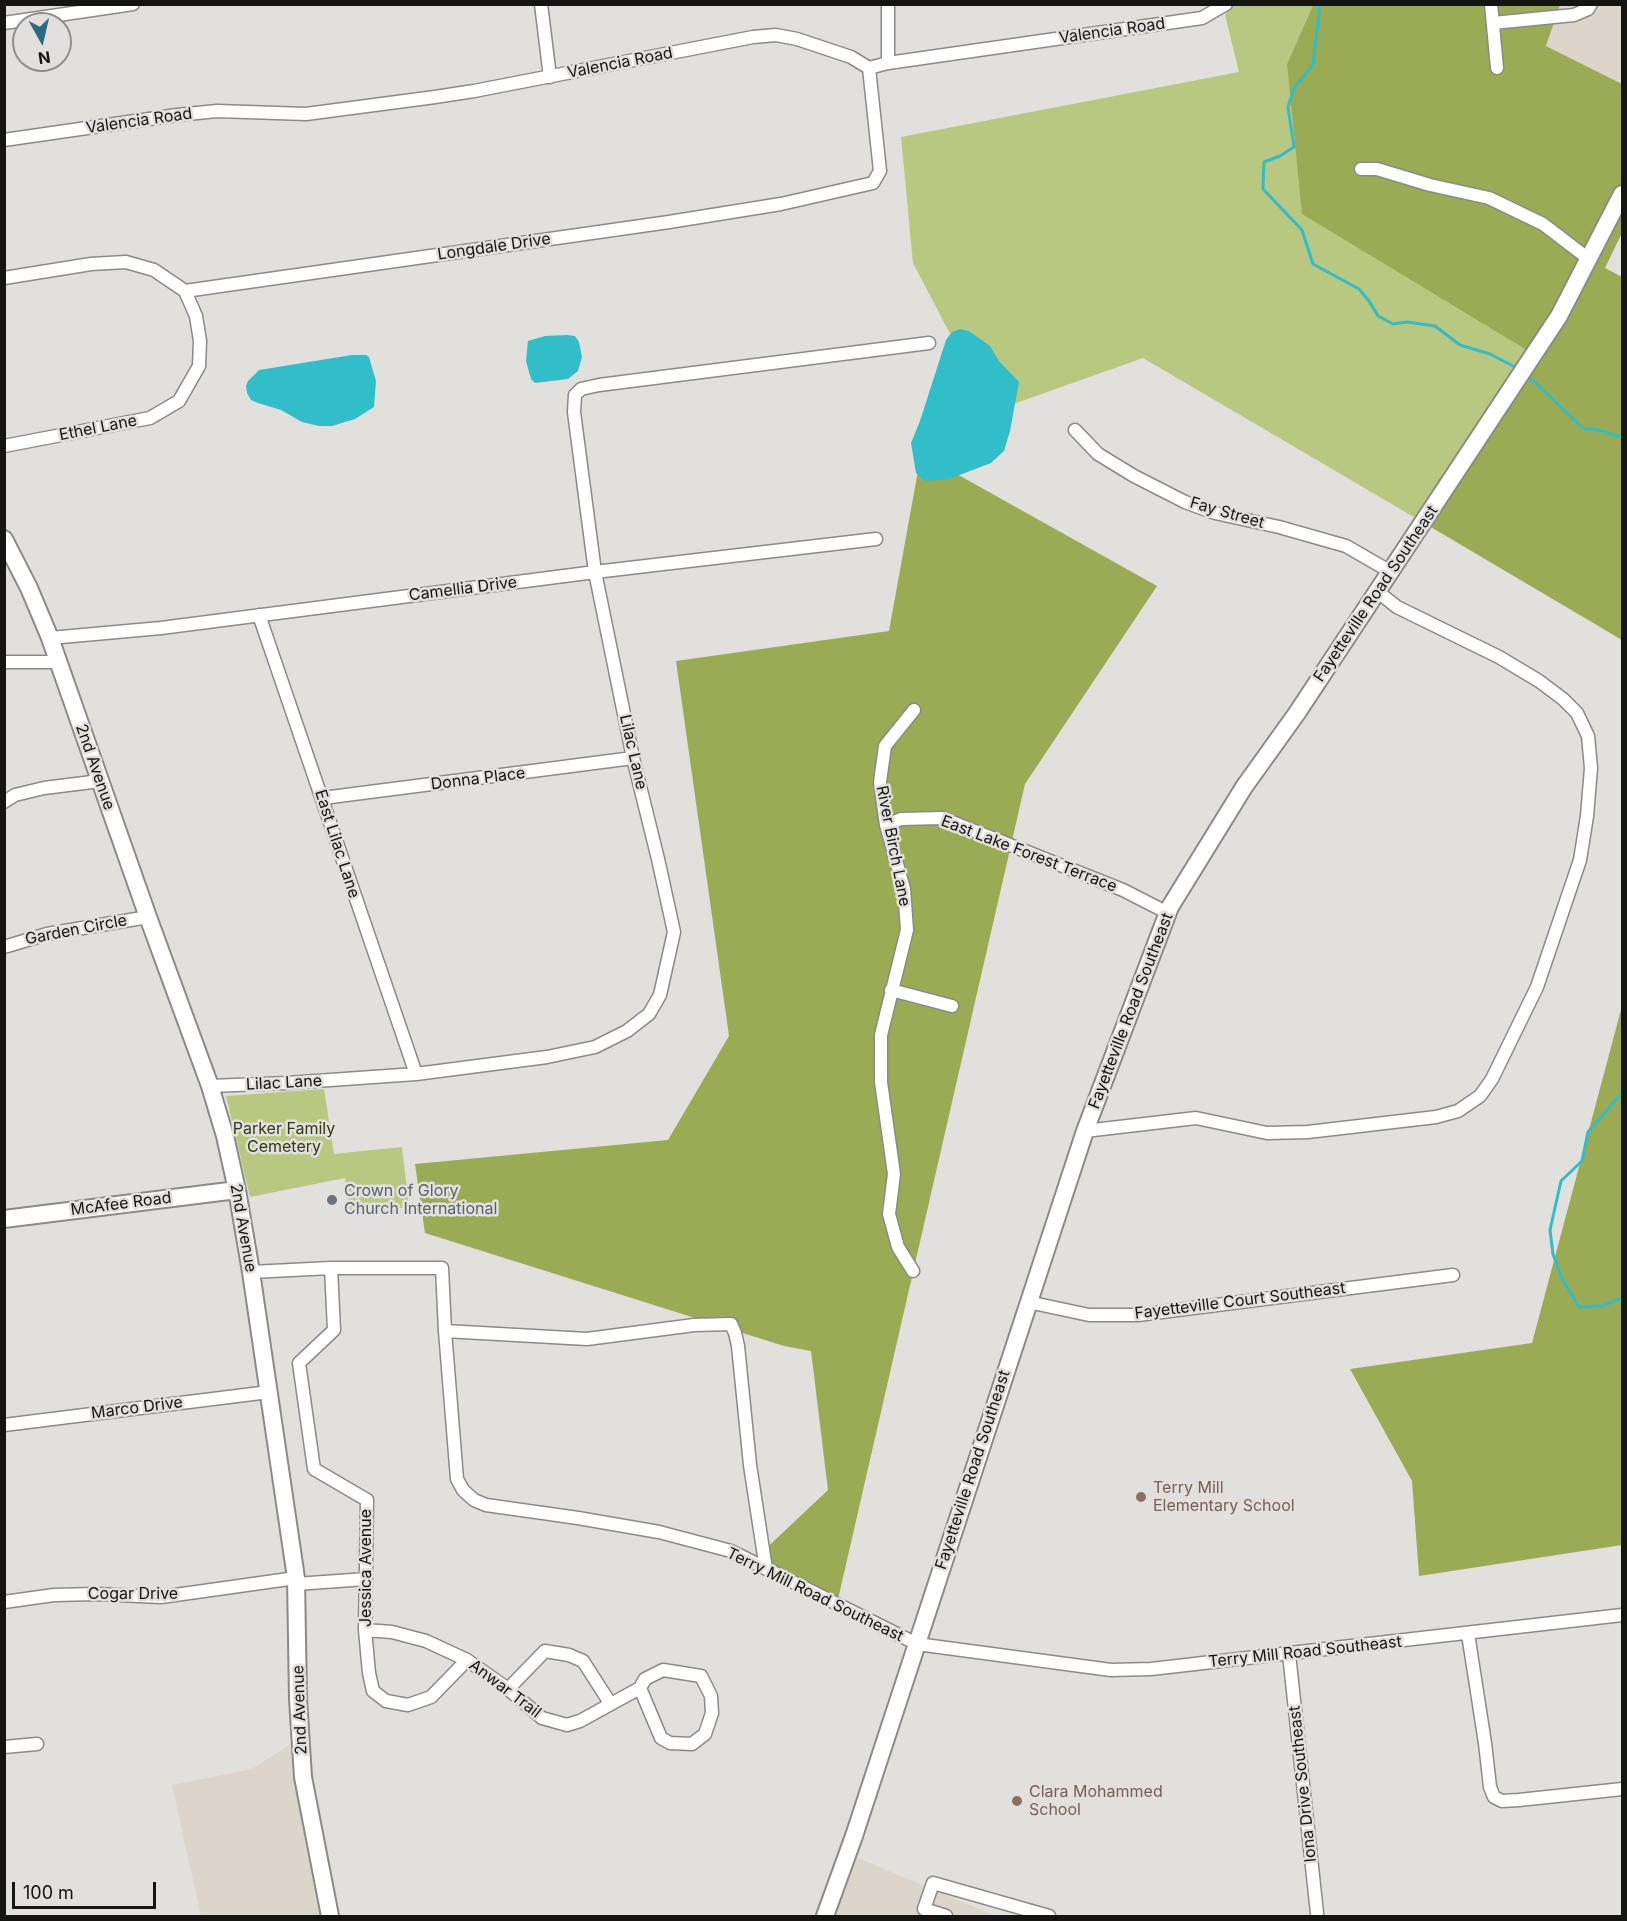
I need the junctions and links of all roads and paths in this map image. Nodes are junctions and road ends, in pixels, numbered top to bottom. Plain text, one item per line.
1 (133, 4) edge
2 (541, 4) edge
3 (888, 4) edge
4 (1226, 4) edge
5 (1491, 4) edge
6 (1591, 4) edge
7 (4, 23) edge
8 (1492, 23) junction
9 (888, 63) junction
10 (869, 68) junction
11 (1497, 68) dead end
12 (550, 77) junction
13 (4, 140) edge
14 (1361, 169) dead end
15 (1623, 194) edge
16 (1590, 260) junction
17 (4, 278) edge
18 (184, 291) junction
19 (929, 343) dead end
20 (1075, 430) dead end
21 (4, 446) edge
22 (4, 539) edge
23 (876, 539) dead end
24 (1391, 572) junction
25 (595, 573) junction
26 (1378, 592) junction
27 (259, 615) junction
28 (50, 639) junction
29 (4, 662) edge
30 (58, 662) junction
31 (914, 710) dead end
32 (633, 758) junction
33 (99, 781) junction
34 (323, 798) junction
35 (4, 802) edge
36 (886, 825) junction
37 (1168, 914) junction
38 (148, 917) junction
39 (4, 947) edge
40 (891, 990) junction
41 (952, 1006) dead end
42 (416, 1074) junction
43 (210, 1086) junction
44 (1085, 1131) junction
45 (237, 1190) junction
46 (4, 1219) edge
47 (331, 1268) junction
48 (913, 1271) dead end
49 (251, 1272) junction
50 (1453, 1275) dead end
51 (1028, 1302) junction
52 (445, 1331) junction
53 (269, 1392) junction
54 (4, 1425) edge
55 (766, 1569) junction
56 (366, 1579) junction
57 (296, 1581) junction
58 (4, 1602) edge
59 (1623, 1615) edge
60 (366, 1630) junction
61 (1468, 1634) junction
62 (917, 1644) junction
63 (1289, 1654) junction
64 (467, 1660) junction
65 (640, 1688) junction
66 (508, 1689) junction
67 (610, 1703) junction
68 (37, 1744) dead end
69 (4, 1748) edge
70 (1623, 1789) edge
71 (1317, 1913) dead end
72 (1044, 1915) edge
73 (330, 1917) edge
74 (825, 1917) edge
75 (946, 1917) edge
76 (1022, 1917) edge

1 - 7 street
2 - 12 street
3 - 9 street
4 - 9 street, Valencia Road
5 - 8 street
6 - 8 street
8 - 11 street
9 - 10 street, Valencia Road
10 - 12 street, Valencia Road
10 - 18 street, Longdale Drive
12 - 13 street, Valencia Road
14 - 16 street
15 - 16 street, Fayetteville Road Southeast
16 - 24 street, Fayetteville Road Southeast
17 - 18 street
18 - 21 street, Ethel Lane
19 - 25 street, Lilac Lane
20 - 24 street, Fay Street
22 - 28 street, 2nd Avenue
23 - 25 street, Camellia Drive
24 - 26 street, Fayetteville Road Southeast
25 - 27 street, Camellia Drive
25 - 32 street, Lilac Lane
26 - 37 street, Fayetteville Road Southeast
26 - 44 street
27 - 28 street, Camellia Drive
27 - 34 street, East Lilac Lane
28 - 30 street, 2nd Avenue
29 - 30 street
30 - 33 street, 2nd Avenue
31 - 36 street, River Birch Lane
32 - 34 street, Donna Place
32 - 42 street, Lilac Lane
33 - 35 street
33 - 38 street, 2nd Avenue
34 - 42 street, East Lilac Lane
36 - 37 street, East Lake Forest Terrace
36 - 40 street, River Birch Lane
37 - 44 street, Fayetteville Road Southeast
38 - 39 street, Garden Circle
38 - 43 street, 2nd Avenue
40 - 41 street
40 - 48 street, River Birch Lane
42 - 43 street, Lilac Lane
43 - 45 street, 2nd Avenue
44 - 51 street, Fayetteville Road Southeast
45 - 46 street, McAfee Road
45 - 49 street, 2nd Avenue
47 - 49 street, Terry Mill Road Southeast
47 - 52 street, Terry Mill Road Southeast
47 - 56 street, Jessica Avenue
49 - 53 street, 2nd Avenue
50 - 51 street, Fayetteville Court Southeast
51 - 62 street, Fayetteville Road Southeast
52 - 55 street, Terry Mill Road Southeast
52 - 55 street
53 - 54 street, Marco Drive
53 - 57 street, 2nd Avenue
55 - 62 street, Terry Mill Road Southeast
56 - 57 street, Cogar Drive
56 - 60 street, Jessica Avenue
57 - 58 street, Cogar Drive
57 - 73 street, 2nd Avenue
59 - 61 street, Terry Mill Road Southeast
60 - 64 street, Anwar Trail
60 - 64 street, Jessica Avenue
61 - 63 street, Terry Mill Road Southeast
61 - 70 street
62 - 63 street, Terry Mill Road Southeast
62 - 74 street, Fayetteville Road Southeast
63 - 71 street, Iona Drive Southeast
64 - 66 street, Anwar Trail
65 - 65 street, Anwar Trail
65 - 67 street, Anwar Trail
66 - 67 street, Anwar Trail
66 - 67 street
68 - 69 street
72 - 75 street
72 - 76 street

